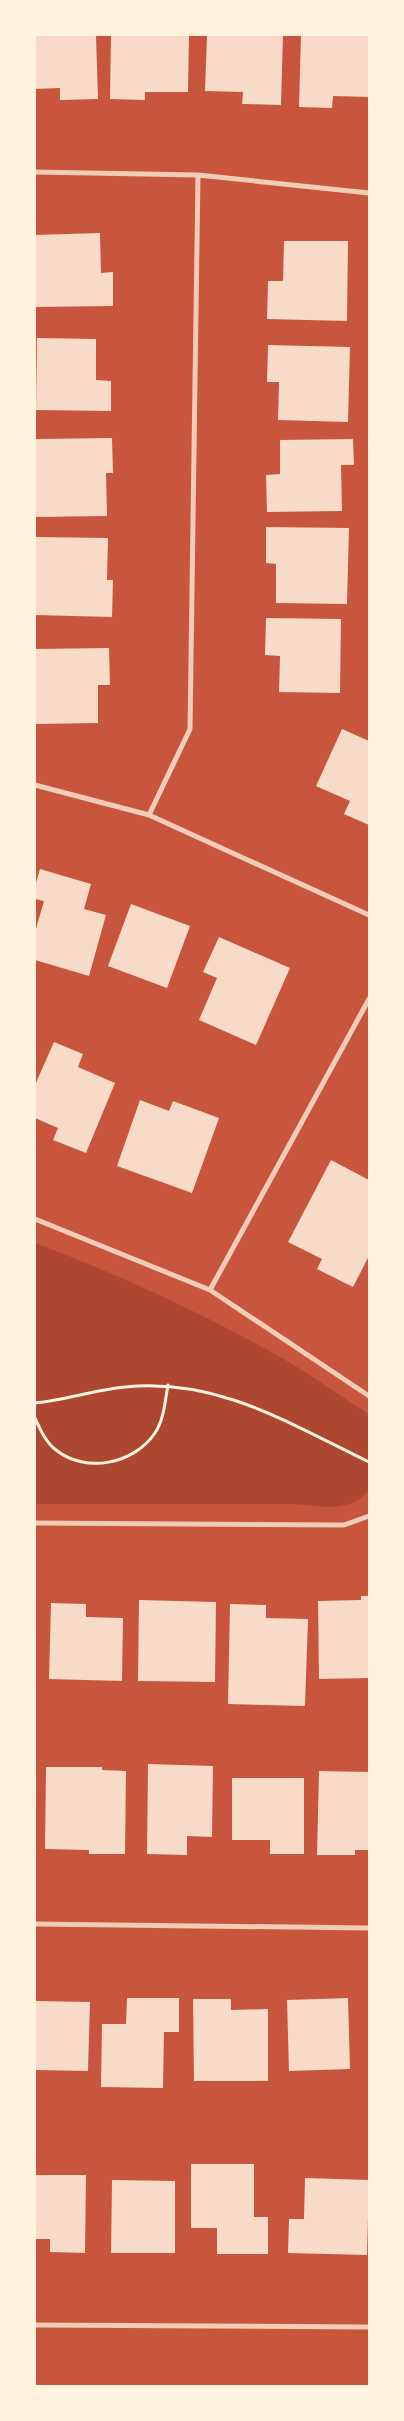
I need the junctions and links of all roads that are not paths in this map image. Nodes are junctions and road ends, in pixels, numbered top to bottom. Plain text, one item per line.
1 (35, 172) edge
2 (198, 175) junction
3 (369, 193) edge
4 (35, 785) edge
5 (149, 815) junction
6 (369, 915) edge
7 (369, 999) edge
8 (35, 1219) edge
9 (210, 1290) junction
10 (369, 1396) edge
11 (369, 1516) edge
12 (35, 1524) edge
13 (35, 1924) edge
14 (369, 1928) edge
15 (35, 2325) edge
16 (369, 2327) edge

1 - 2 street
2 - 3 street
2 - 5 street
4 - 5 street
5 - 6 street
7 - 9 street
8 - 9 street
9 - 10 street
11 - 12 street
13 - 14 street
15 - 16 street

